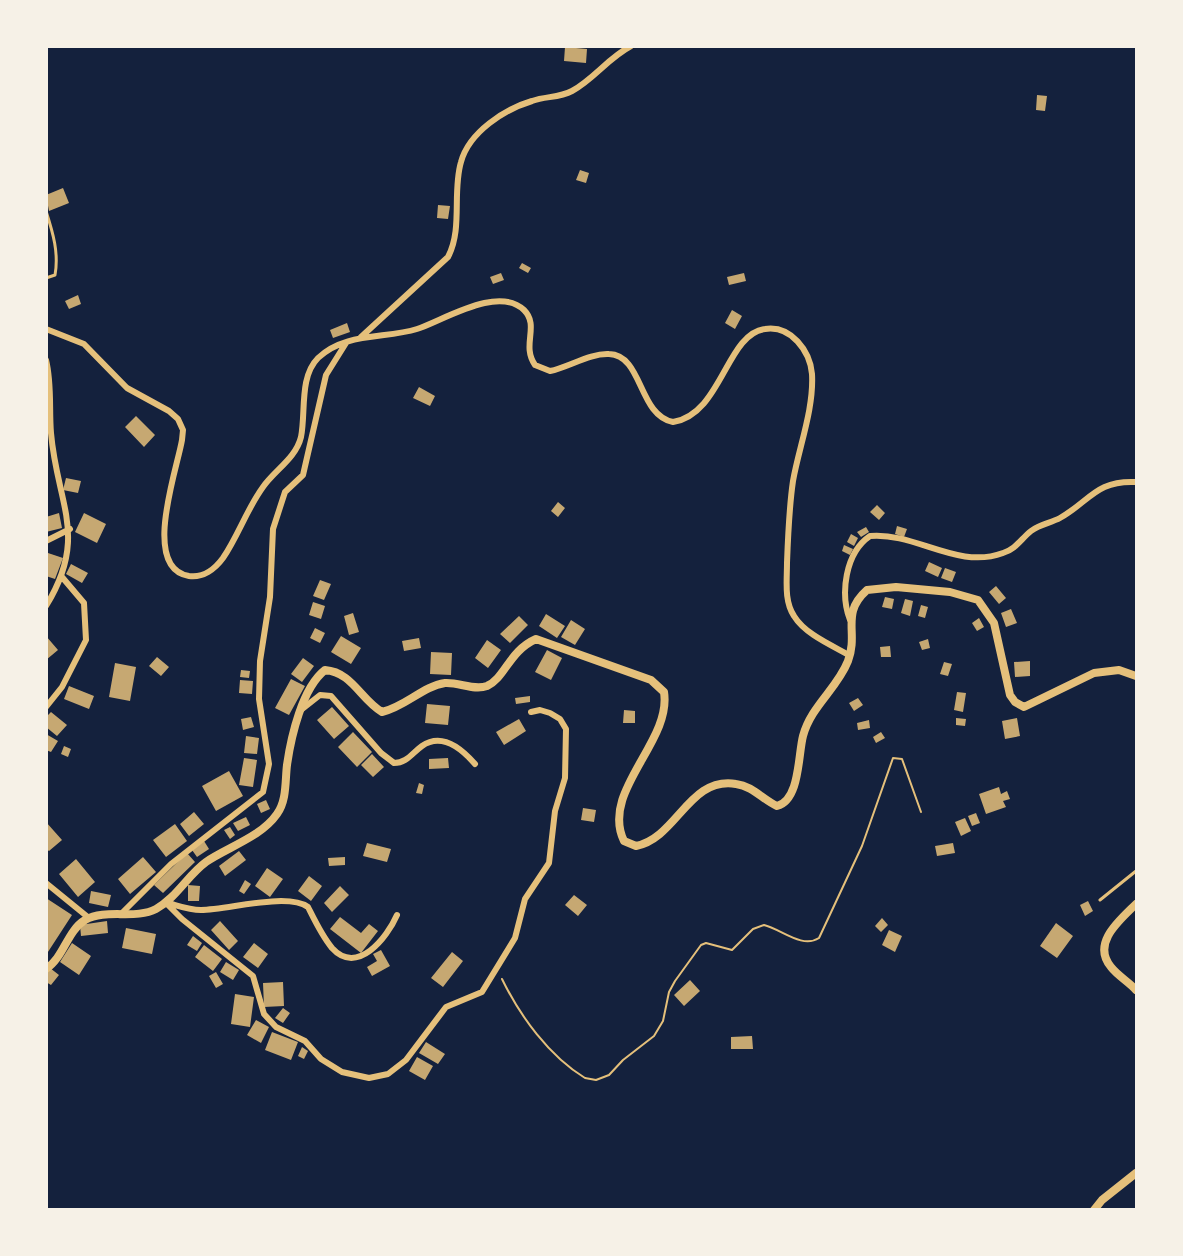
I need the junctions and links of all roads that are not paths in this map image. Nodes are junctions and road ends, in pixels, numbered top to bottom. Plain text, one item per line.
1 (631, 46) edge
2 (46, 211) edge
3 (46, 278) edge
4 (46, 329) edge
5 (347, 342) junction
6 (46, 360) edge
7 (1137, 482) edge
8 (70, 529) junction
9 (46, 541) edge
10 (62, 577) junction
11 (46, 606) edge
12 (850, 620) junction
13 (849, 655) junction
14 (1137, 676) edge
15 (46, 707) edge
16 (300, 710) junction
17 (531, 712) dead end
18 (475, 764) dead end
19 (1137, 871) edge
20 (46, 883) edge
21 (1100, 900) dead end
22 (165, 902) junction
23 (1137, 904) edge
24 (119, 915) junction
25 (398, 915) dead end
26 (89, 918) junction
27 (46, 969) edge
28 (1137, 990) edge
29 (1137, 1173) edge
30 (1094, 1209) edge

1 - 5 street
2 - 3 lane
4 - 5 street
5 - 13 street
5 - 24 street
6 - 8 street
7 - 12 street
8 - 9 street
8 - 10 street
10 - 11 street
10 - 15 street
12 - 13 street
12 - 14 street
13 - 16 street
16 - 18 street
16 - 22 street
17 - 22 street
19 - 21 lane
20 - 26 street
22 - 24 street
22 - 25 street
23 - 28 street
24 - 26 street
26 - 27 street
29 - 30 street

